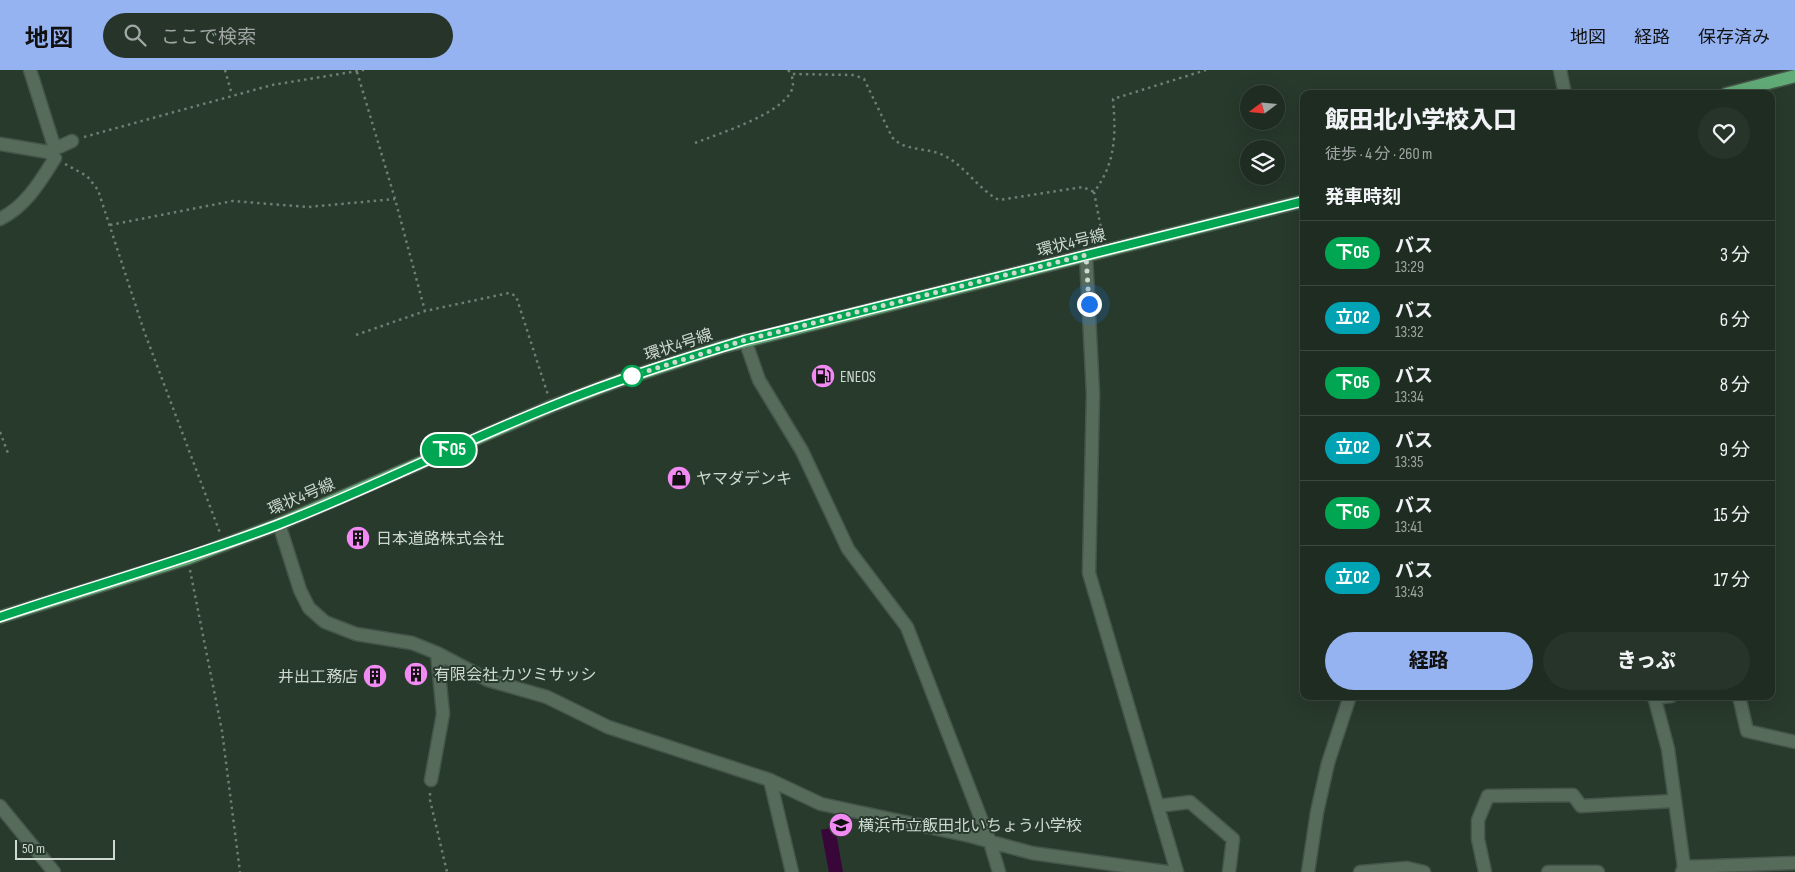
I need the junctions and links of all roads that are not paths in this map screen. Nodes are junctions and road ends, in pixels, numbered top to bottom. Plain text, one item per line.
1 (30, 70) edge
2 (1560, 70) edge
3 (1795, 79) edge
4 (1564, 90) edge
5 (1744, 90) edge
6 (72, 141) road end
7 (0, 144) edge
8 (53, 153) junction
9 (1300, 202) edge
10 (0, 219) edge
11 (1086, 255) junction
12 (745, 340) junction
13 (279, 524) junction
14 (0, 617) edge
15 (436, 653) junction
16 (1349, 700) edge
17 (1655, 700) edge
18 (1740, 700) edge
19 (1795, 742) edge
20 (432, 780) road end
21 (770, 780) junction
22 (1673, 801) junction
23 (0, 806) edge
24 (1158, 806) junction
25 (990, 842) junction
26 (1795, 863) edge
27 (1683, 869) edge
28 (54, 872) edge
29 (792, 872) edge
30 (999, 872) edge
31 (1166, 872) edge
32 (1178, 872) edge
33 (1229, 872) edge
34 (1308, 872) edge
35 (1360, 872) edge
36 (1424, 872) edge
37 (1485, 872) edge
38 (1548, 872) edge
39 (1598, 872) edge

1 - 8 street
2 - 4 street
3 - 5 main road
6 - 8 street
7 - 8 street
8 - 10 street
9 - 11 main road, 環状4号線
11 - 12 main road, 環状4号線
11 - 24 street
12 - 13 main road, 環状4号線
12 - 25 street
13 - 14 main road, 環状4号線
13 - 15 street
15 - 20 street
15 - 21 street
16 - 34 street
17 - 22 street
18 - 19 street
21 - 25 street
21 - 29 street
22 - 27 street
22 - 37 street
23 - 28 street
24 - 32 street
24 - 33 street
25 - 30 street
25 - 31 street
26 - 27 street
35 - 36 street
38 - 39 street

